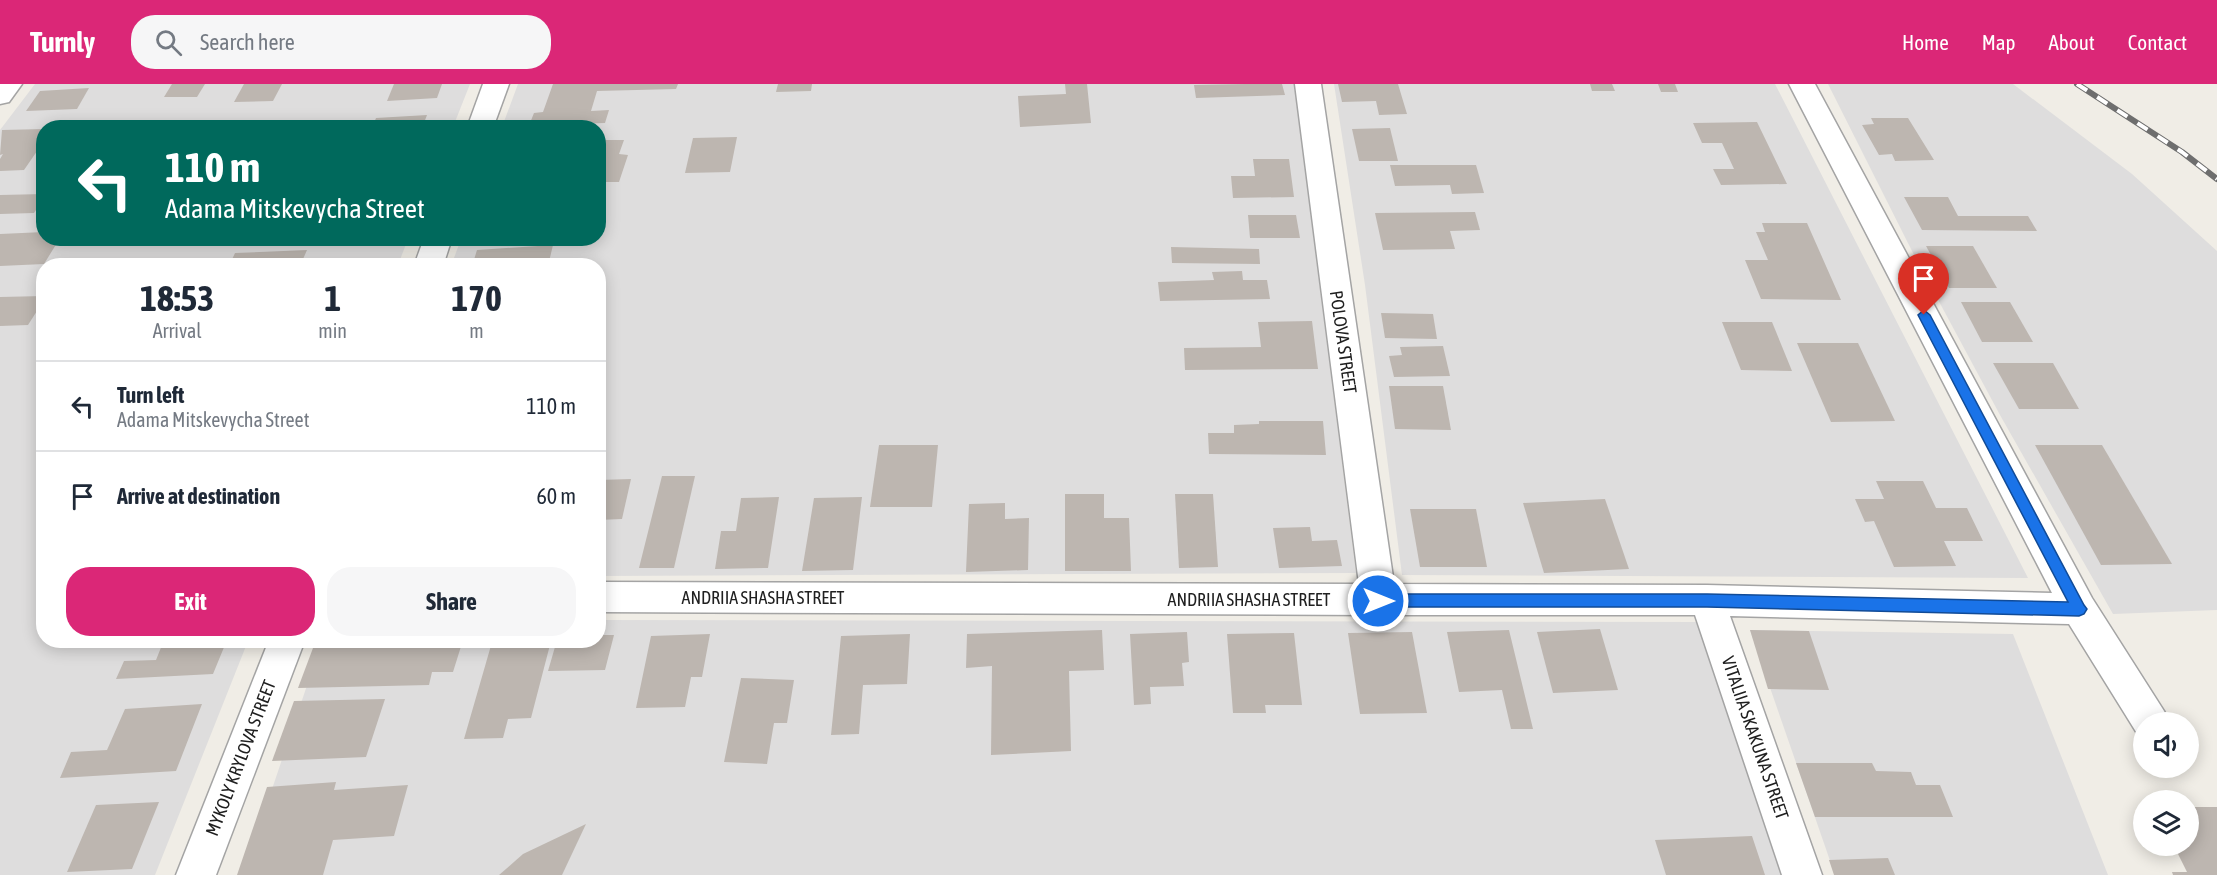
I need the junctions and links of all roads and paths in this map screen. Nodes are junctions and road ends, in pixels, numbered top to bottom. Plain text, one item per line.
1 (9, 84) edge
2 (496, 84) edge
3 (1308, 84) edge
4 (1802, 84) edge
5 (0, 96) edge
6 (483, 120) edge
7 (606, 597) edge
8 (1707, 600) junction
9 (1378, 601) junction
10 (2079, 609) junction
11 (283, 648) edge
12 (2144, 712) edge
13 (196, 875) edge
14 (1802, 875) edge

1 - 5 street
2 - 6 street
3 - 9 street, POLOVA STREET
4 - 10 street
7 - 9 street, ANDRIIA SHASHA STREET
8 - 9 street, ANDRIIA SHASHA STREET
8 - 10 street, ANDRIIA SHASHA STREET
8 - 14 street, VITALIIA SKAKUNA STREET
10 - 12 street
11 - 13 street, MYKOLY KRYLOVA STREET

